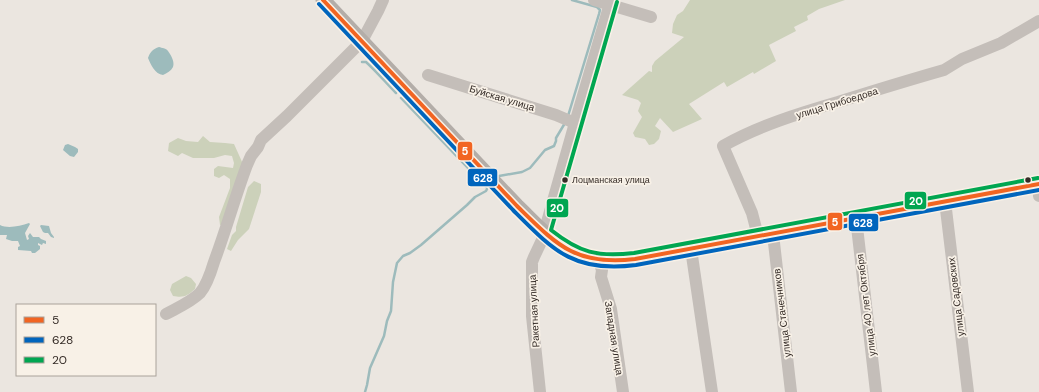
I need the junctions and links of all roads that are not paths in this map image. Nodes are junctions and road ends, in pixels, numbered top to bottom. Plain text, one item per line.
1 (323, 0) edge
2 (383, 0) edge
3 (594, 0) edge
4 (611, 2) edge
5 (651, 17) dead end
6 (1039, 21) edge
7 (362, 41) junction
8 (428, 76) dead end
9 (575, 123) junction
10 (1038, 188) edge
11 (945, 201) junction
12 (856, 218) junction
13 (544, 232) junction
14 (765, 235) junction
15 (691, 249) junction
16 (599, 261) junction
17 (166, 314) dead end
18 (540, 392) edge
19 (622, 392) edge
20 (712, 392) edge
21 (791, 392) edge
22 (876, 392) edge
23 (968, 392) edge

1 - 7 main road
2 - 7 street
3 - 4 street
4 - 5 street
4 - 9 street, Ракетная улица
6 - 14 street, улица Грибоедова
7 - 13 main road
7 - 17 street
8 - 9 street, Буйская улица
9 - 13 street, Ракетная улица
10 - 11 main road
11 - 12 main road
11 - 23 street, улица Садовских
12 - 14 main road
12 - 22 street, улица 40 лет Октября
13 - 16 main road
13 - 18 street, Ракетная улица
14 - 15 main road
14 - 21 street, улица Стачечников
15 - 16 main road
15 - 20 street
16 - 19 street, Западная улица

